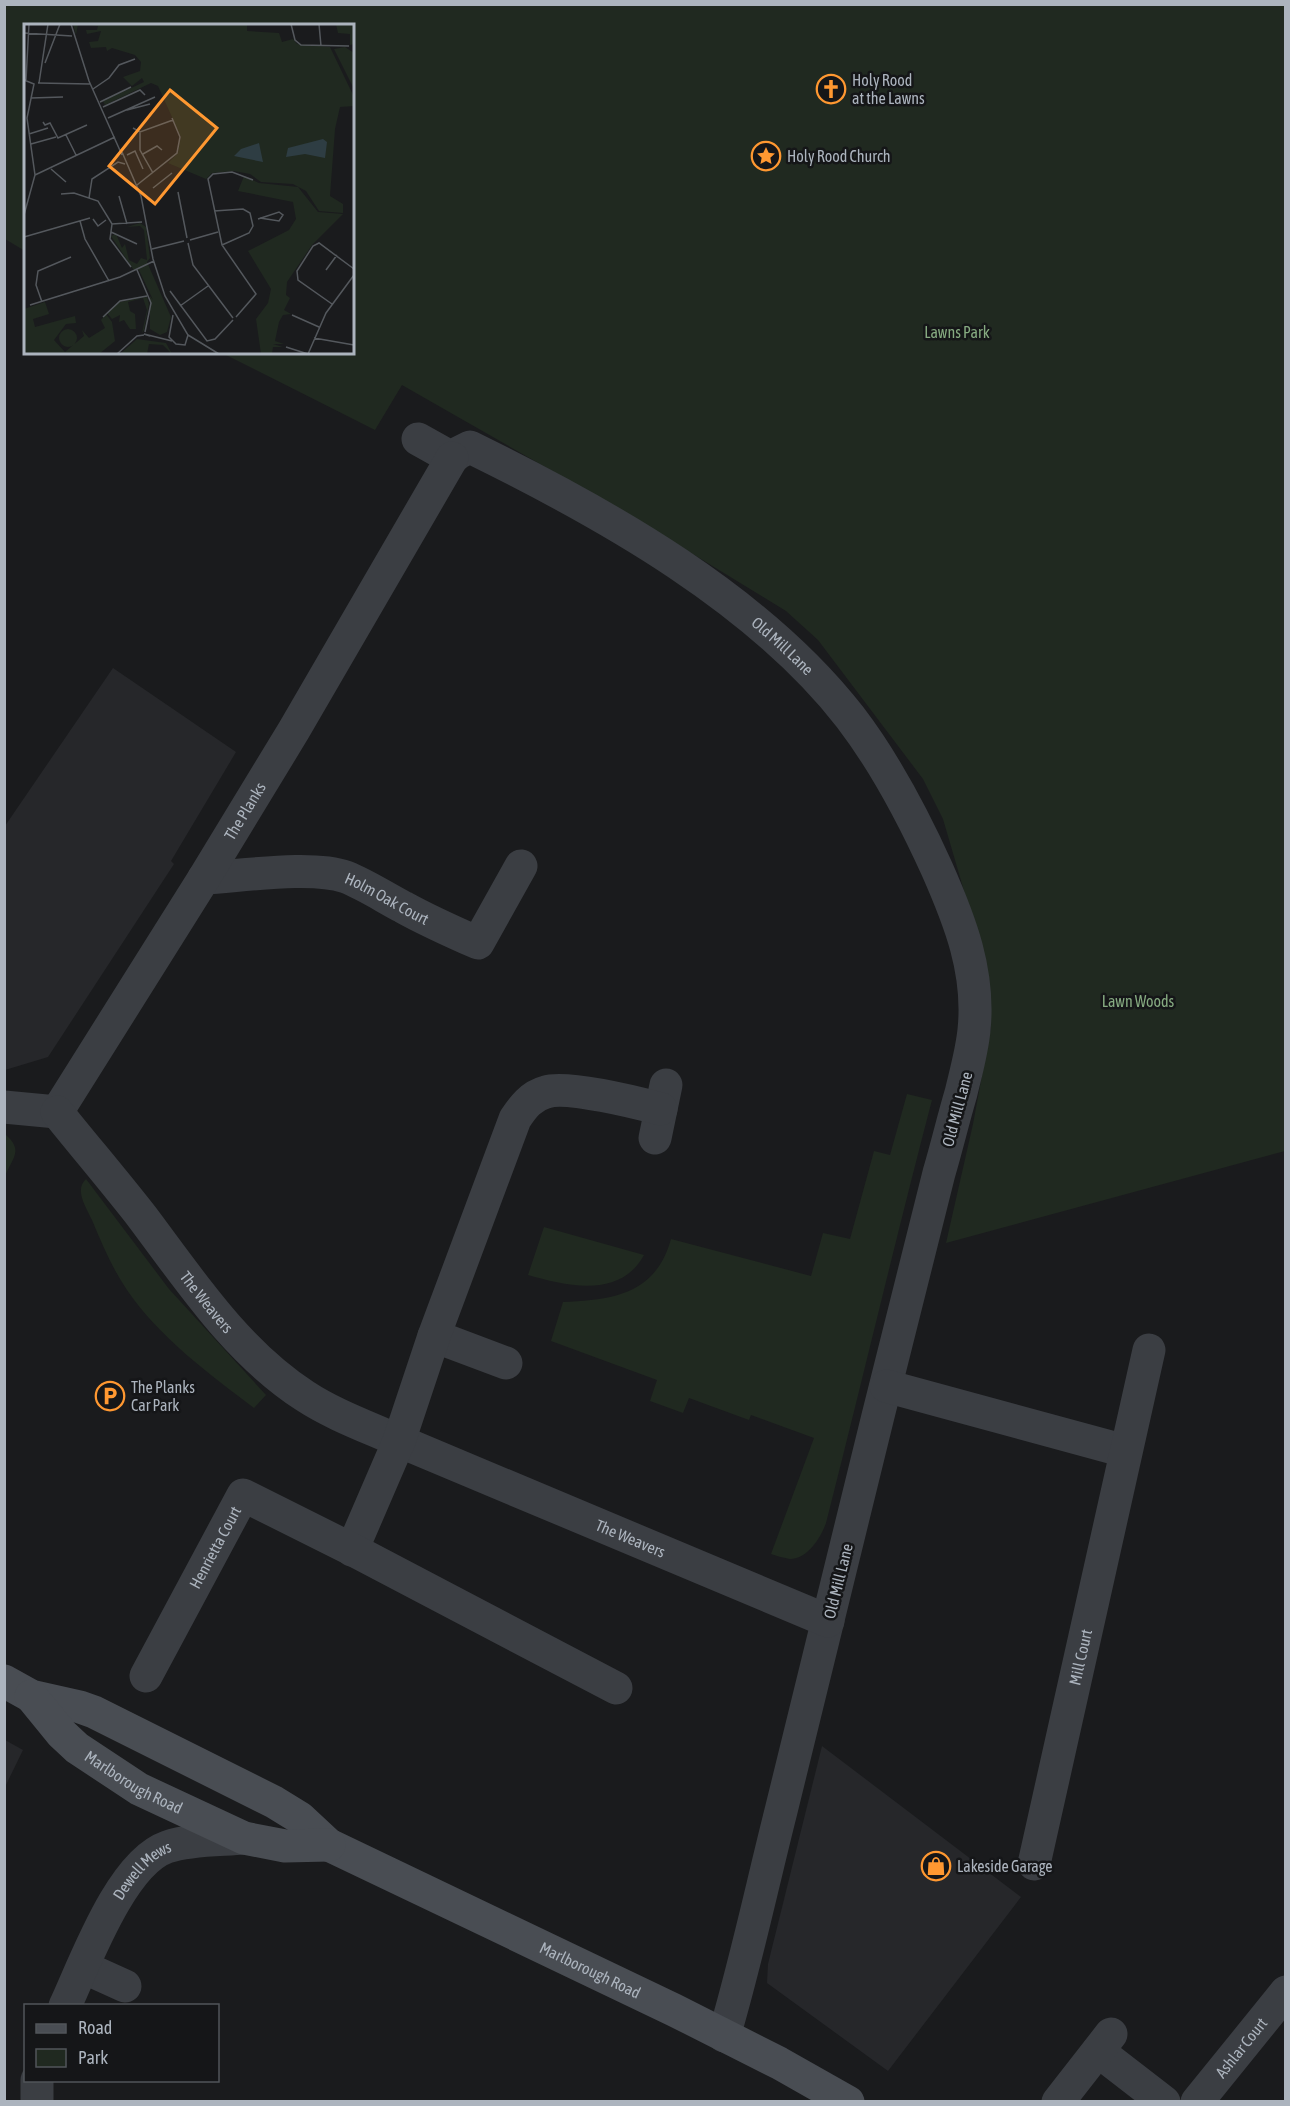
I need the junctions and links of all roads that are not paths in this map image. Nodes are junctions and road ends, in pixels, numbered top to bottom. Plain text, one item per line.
1 (418, 439) dead end
2 (452, 458) junction
3 (521, 866) dead end
4 (204, 878) junction
5 (4, 1107) edge
6 (661, 1111) dead end
7 (57, 1112) junction
8 (434, 1336) junction
9 (1149, 1350) dead end
10 (506, 1363) dead end
11 (886, 1386) junction
12 (399, 1441) junction
13 (1125, 1451) junction
14 (352, 1550) junction
15 (828, 1621) junction
16 (146, 1676) dead end
17 (616, 1688) dead end
18 (18, 1689) edge
19 (244, 1838) junction
20 (329, 1845) junction
21 (1034, 1864) dead end
22 (83, 1967) junction
23 (125, 1986) dead end
24 (1286, 1992) edge
25 (66, 2004) edge
26 (724, 2036) junction
27 (37, 2082) edge
28 (37, 2102) edge
29 (848, 2102) edge
30 (1058, 2102) edge
31 (1164, 2102) edge
32 (1197, 2102) edge

1 - 2 street
2 - 4 street, The Planks
2 - 11 street, Old Mill Lane
3 - 4 street, Holm Oak Court
4 - 7 street, The Planks
5 - 7 street
6 - 8 street
7 - 12 street, The Weavers
8 - 10 street
8 - 12 street
9 - 13 street, Mill Court
11 - 13 street
11 - 15 street, Old Mill Lane
12 - 14 street
12 - 15 street, The Weavers
13 - 21 street, Mill Court
14 - 16 street, Henrietta Court
14 - 17 street, Henrietta Court
15 - 26 street, Old Mill Lane
18 - 19 main road, Marlborough Road
18 - 20 main road, Marlborough Road
19 - 20 main road, Marlborough Road
19 - 22 street, Dewell Mews
20 - 26 main road, Marlborough Road
22 - 23 street
22 - 25 street, Dewell Mews
24 - 32 street, Ashlar Court
26 - 29 main road, Marlborough Road
27 - 28 street
30 - 31 street

